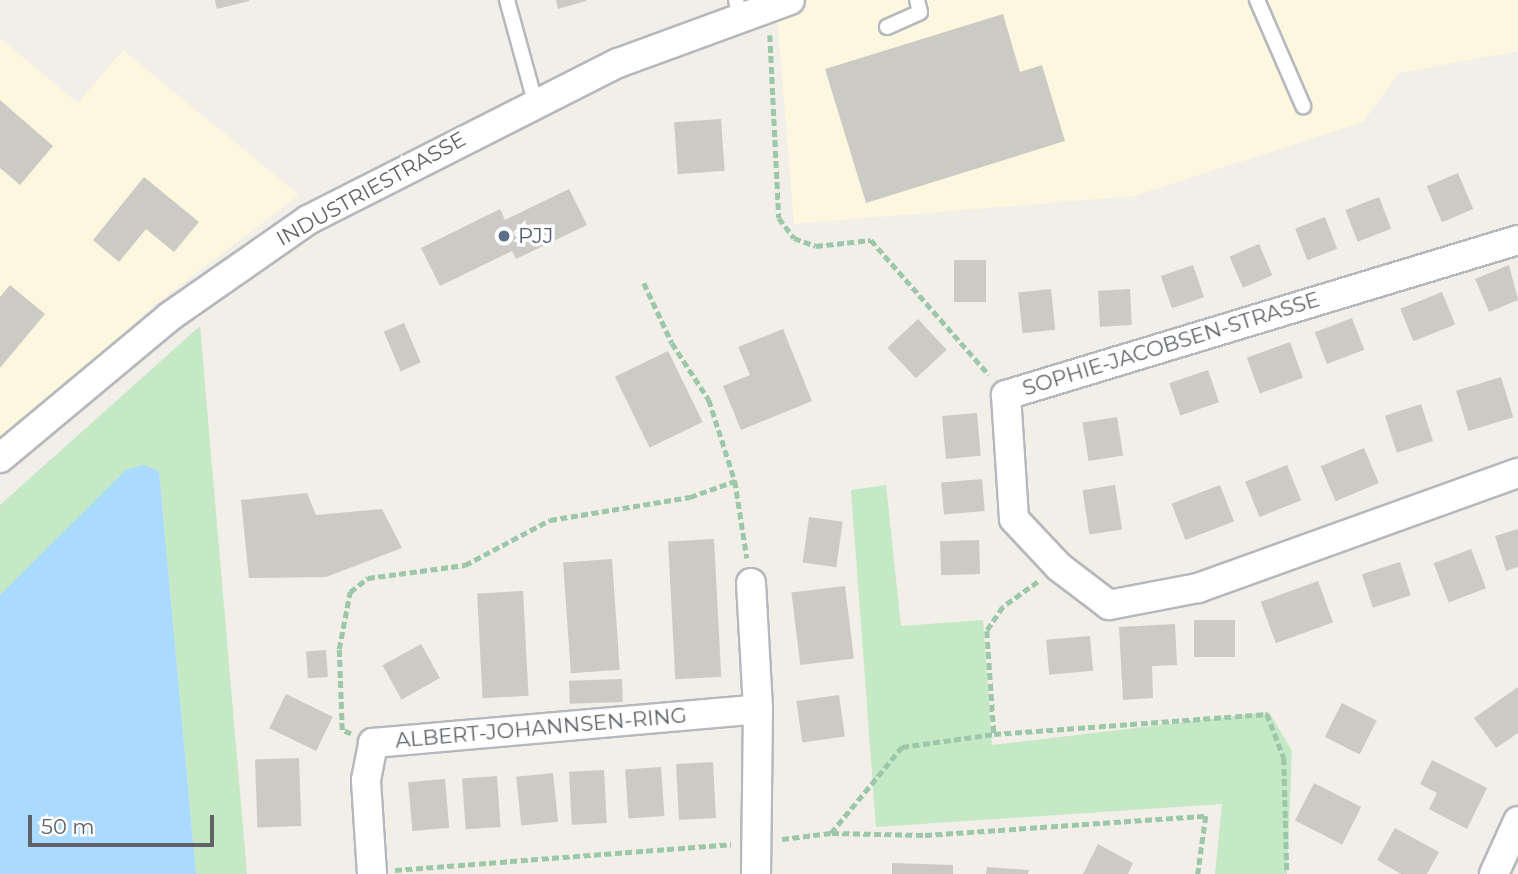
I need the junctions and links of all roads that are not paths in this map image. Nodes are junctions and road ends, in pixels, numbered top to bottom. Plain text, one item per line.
1 (507, 0) edge
2 (917, 0) edge
3 (1257, 0) edge
4 (779, 3) edge
5 (738, 9) edge
6 (887, 27) dead end
7 (535, 102) junction
8 (1303, 106) dead end
9 (1518, 240) edge
10 (0, 458) edge
11 (1518, 473) edge
12 (751, 583) road end
13 (758, 709) junction
14 (1518, 821) edge
15 (372, 873) edge
16 (756, 874) edge
17 (1493, 874) edge

1 - 7 lane
2 - 6 lane
3 - 8 lane
4 - 5 street, INDUSTRIESTRASSE
5 - 7 street, INDUSTRIESTRASSE
7 - 10 street, INDUSTRIESTRASSE
9 - 11 street, SOPHIE-JACOBSEN-STRASSE
12 - 13 street
13 - 15 street, ALBERT-JOHANNSEN-RING
13 - 16 street
14 - 17 street

